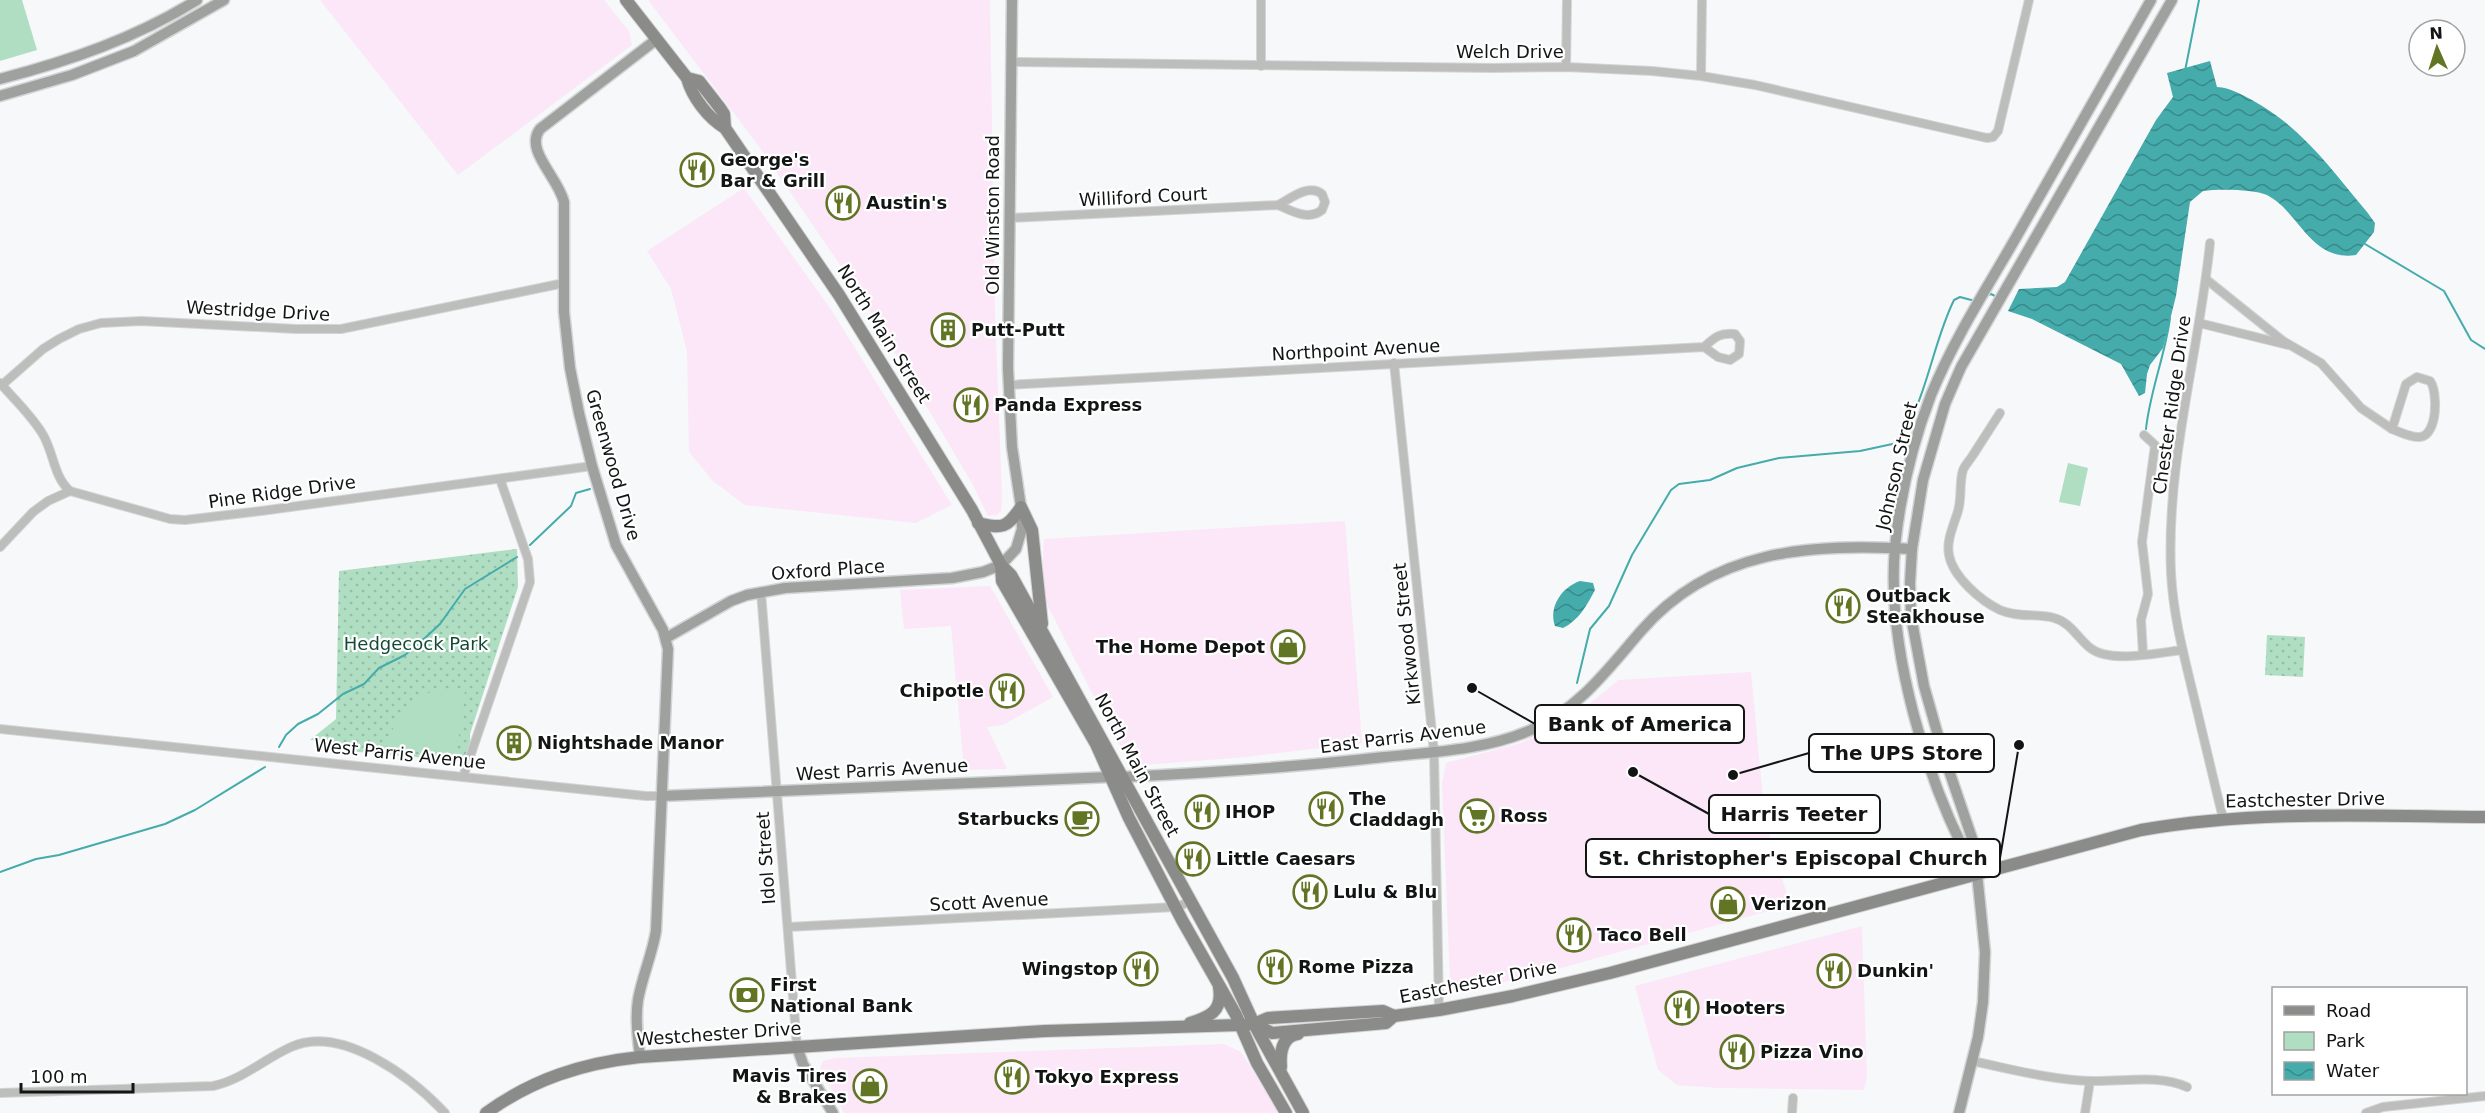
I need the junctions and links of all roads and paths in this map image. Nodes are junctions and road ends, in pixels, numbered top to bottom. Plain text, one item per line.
1 (198, 0) edge
2 (224, 0) edge
3 (626, 0) edge
4 (1012, 0) edge
5 (1261, 0) edge
6 (1567, 0) edge
7 (1702, 0) edge
8 (2029, 0) edge
9 (2151, 0) edge
10 (2172, 0) edge
11 (657, 39) junction
12 (1011, 62) junction
13 (1261, 66) junction
14 (1566, 67) junction
15 (1701, 76) junction
16 (0, 80) edge
17 (692, 82) junction
18 (0, 96) edge
19 (724, 114) junction
20 (709, 116) junction
21 (725, 128) junction
22 (1278, 205) junction
23 (1009, 218) junction
24 (2210, 243) dead end
25 (2206, 280) junction
26 (564, 284) junction
27 (2199, 323) junction
28 (2293, 346) junction
29 (1704, 347) junction
30 (1394, 363) junction
31 (1, 384) edge
32 (1009, 385) junction
33 (2000, 413) dead end
34 (2392, 429) junction
35 (2144, 435) dead end
36 (592, 466) junction
37 (500, 479) junction
38 (70, 491) junction
39 (1022, 507) junction
40 (978, 523) junction
41 (0, 547) edge
42 (1895, 548) junction
43 (1912, 549) junction
44 (1001, 565) junction
45 (761, 592) junction
46 (1043, 634) junction
47 (666, 638) junction
48 (2182, 650) junction
49 (2143, 654) junction
50 (0, 729) edge
51 (1434, 752) junction
52 (463, 777) junction
53 (1115, 777) junction
54 (778, 791) junction
55 (662, 796) junction
56 (2485, 817) edge
57 (2223, 818) junction
58 (1977, 874) junction
59 (1190, 902) junction
60 (1175, 907) junction
61 (788, 927) junction
62 (1218, 983) junction
63 (1439, 1010) junction
64 (1394, 1016) junction
65 (1254, 1024) junction
66 (1240, 1025) junction
67 (1161, 1029) junction
68 (1320, 1029) junction
69 (796, 1047) junction
70 (640, 1057) junction
71 (1972, 1061) junction
72 (1281, 1071) junction
73 (2090, 1081) junction
74 (2187, 1087) dead end
75 (0, 1093) edge
76 (2485, 1096) edge
77 (1793, 1098) dead end
78 (445, 1113) edge
79 (486, 1113) edge
80 (833, 1113) edge
81 (1286, 1113) edge
82 (1303, 1113) edge
83 (1792, 1113) edge
84 (1959, 1113) edge
85 (2085, 1113) edge
86 (2366, 1113) edge

1 - 16 street
2 - 18 street
3 - 11 main road, North Main Street
4 - 12 street, Old Winston Road
5 - 13 street
6 - 14 street
7 - 15 street
8 - 15 street, Welch Drive
9 - 42 street, Johnson Street
10 - 43 street, Johnson Street
11 - 17 main road, North Main Street
11 - 26 street, Greenwood Drive
12 - 13 street, Welch Drive
12 - 23 street, Old Winston Road
13 - 14 street, Welch Drive
14 - 15 street, Welch Drive
17 - 19 main road, North Main Street
17 - 20 main road, North Main Street
19 - 20 main road
19 - 21 main road
20 - 21 main road, North Main Street
21 - 40 main road, North Main Street
22 - 22 street, Williford Court
22 - 23 street, Williford Court
23 - 32 street, Old Winston Road
24 - 25 street, Chester Ridge Drive
25 - 27 street, Chester Ridge Drive
25 - 28 street
26 - 31 street, Westridge Drive
26 - 36 street, Greenwood Drive
27 - 28 street
27 - 48 street, Chester Ridge Drive
28 - 34 street
29 - 29 street, Northpoint Avenue
29 - 30 street, Northpoint Avenue
30 - 32 street, Northpoint Avenue
30 - 51 street, Kirkwood Street
31 - 38 street
32 - 39 street, Old Winston Road
33 - 49 street
34 - 34 street
35 - 49 street
36 - 37 street, Pine Ridge Drive
36 - 47 street, Greenwood Drive
37 - 38 street, Pine Ridge Drive
37 - 52 street
38 - 41 street
39 - 40 main road
39 - 44 street, Old Winston Road
39 - 46 main road
40 - 44 main road, North Main Street
42 - 43 street, East Parris Avenue
42 - 51 street, East Parris Avenue
42 - 58 street, Johnson Street
43 - 58 street, Johnson Street
44 - 45 street, Oxford Place
44 - 46 main road, North Main Street
44 - 53 main road, North Main Street
45 - 47 street, Oxford Place
45 - 54 street, Idol Street
46 - 53 main road, North Main Street
47 - 55 street, Greenwood Drive
48 - 49 street
48 - 57 street, Chester Ridge Drive
50 - 52 street, West Parris Avenue
51 - 53 street, East Parris Avenue
51 - 63 street, Kirkwood Street
52 - 55 street, West Parris Avenue
53 - 54 street, West Parris Avenue
53 - 59 main road, North Main Street
53 - 60 main road, North Main Street
54 - 55 street, West Parris Avenue
54 - 61 street, Idol Street
55 - 70 street, Greenwood Drive
56 - 57 main road, Eastchester Drive
57 - 58 main road, Eastchester Drive
58 - 63 main road, Eastchester Drive
58 - 71 street, Johnson Street
59 - 60 street, Scott Avenue
59 - 65 main road, North Main Street
60 - 61 street, Scott Avenue
60 - 62 main road, North Main Street
61 - 69 street, Idol Street
62 - 66 main road, North Main Street
62 - 67 main road
63 - 64 main road, Eastchester Drive
64 - 65 main road, Eastchester Drive
64 - 68 main road, Eastchester Drive
65 - 66 main road, Westchester Drive
65 - 68 main road, Eastchester Drive
65 - 72 main road, North Main Street
66 - 67 main road, Westchester Drive
66 - 81 main road, North Main Street
67 - 69 main road, Westchester Drive
68 - 72 main road
69 - 70 main road, Westchester Drive
69 - 80 street, Idol Street
70 - 79 main road, Westchester Drive
71 - 73 street
71 - 84 street, Johnson Street
72 - 82 main road, North Main Street
73 - 74 street
73 - 85 street
75 - 78 street
76 - 86 street
77 - 83 street

